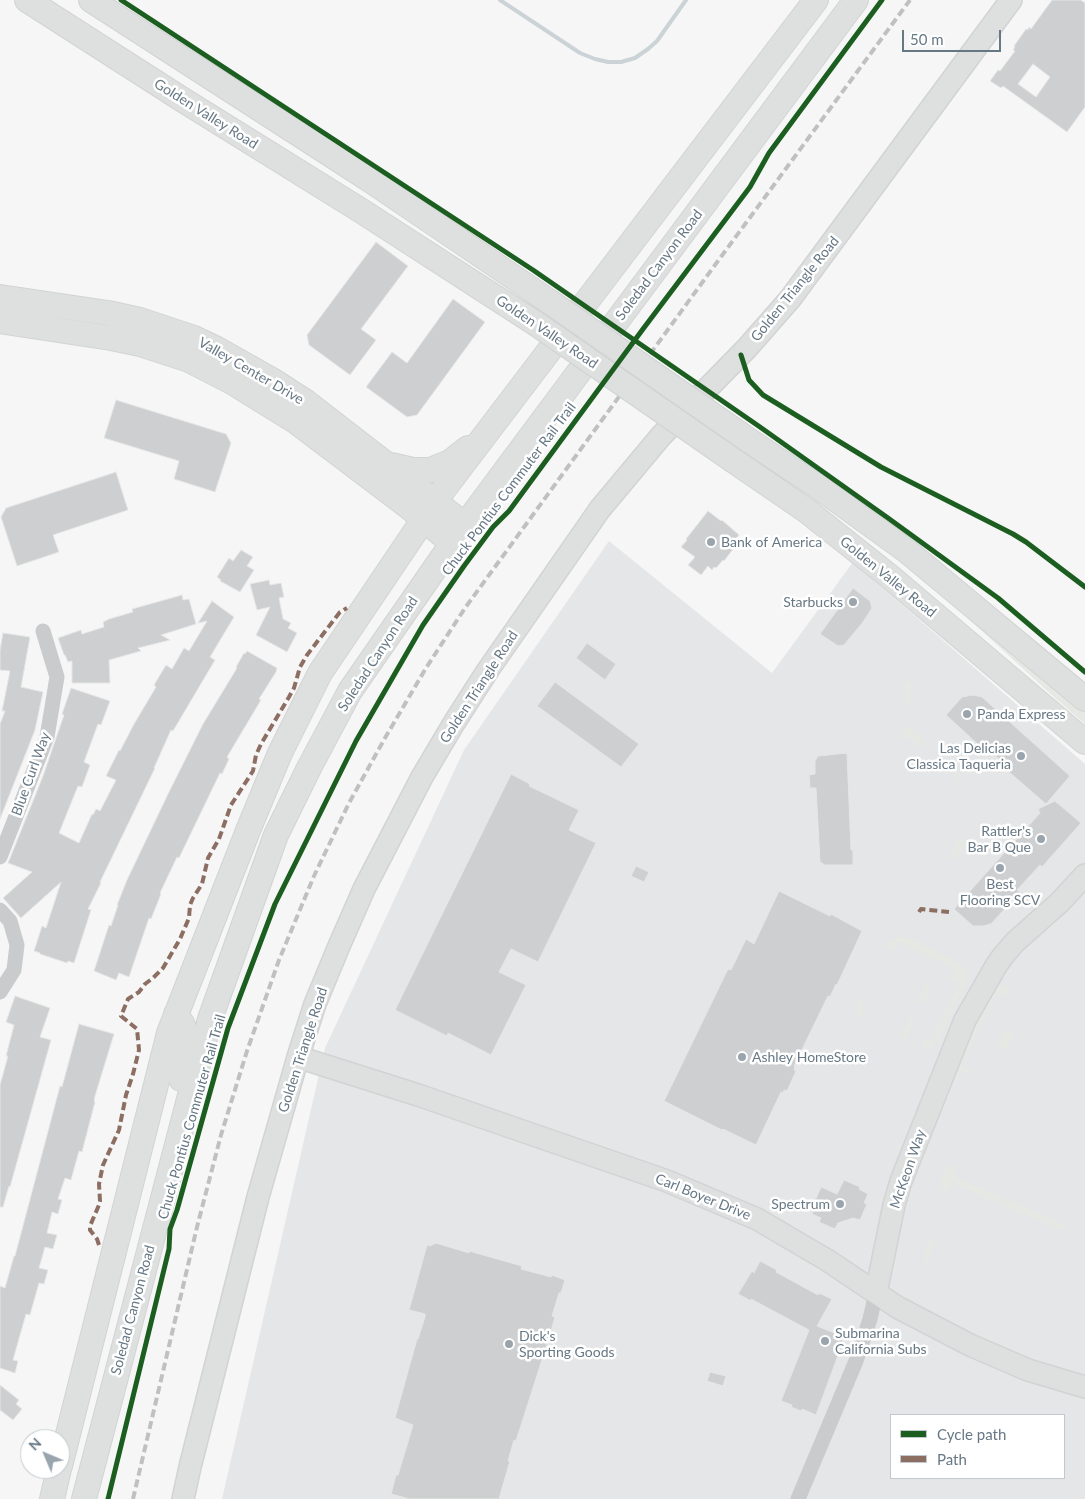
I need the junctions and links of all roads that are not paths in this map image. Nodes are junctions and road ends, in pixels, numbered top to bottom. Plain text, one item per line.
1 (27, 0) edge
2 (91, 0) edge
3 (816, 0) edge
4 (856, 0) edge
5 (1011, 0) edge
6 (0, 297) edge
7 (0, 321) edge
8 (486, 435) junction
9 (385, 463) junction
10 (429, 510) junction
11 (458, 534) junction
12 (43, 631) dead end
13 (1085, 699) edge
14 (1085, 742) edge
15 (276, 835) junction
16 (0, 857) edge
17 (1085, 875) edge
18 (0, 910) edge
19 (0, 992) edge
20 (176, 1024) junction
21 (298, 1057) junction
22 (182, 1124) junction
23 (876, 1293) junction
24 (1085, 1387) edge
25 (70, 1430) edge
26 (57, 1479) edge
27 (52, 1499) edge
28 (84, 1499) edge
29 (183, 1499) edge
30 (798, 1499) edge

1 - 14 main road, Golden Valley Road, bridge
2 - 13 main road, Golden Valley Road, bridge
3 - 8 main road
4 - 11 main road, Soledad Canyon Road
5 - 21 street, Golden Triangle Road
6 - 9 main road, Valley Center Drive
7 - 10 main road, Valley Center Drive
8 - 9 main road
8 - 10 main road
9 - 10 main road, Valley Center Drive
10 - 11 main road, Valley Center Drive
10 - 20 main road
11 - 15 main road, Soledad Canyon Road
12 - 16 street, Blue Curl Way
15 - 20 main road
15 - 22 main road, Soledad Canyon Road
17 - 23 street, McKeon Way
18 - 19 street
20 - 22 main road
20 - 25 main road
21 - 23 street, Carl Boyer Drive
21 - 29 street, Golden Triangle Road
22 - 28 main road, Soledad Canyon Road
23 - 24 street, Carl Boyer Drive
23 - 30 street, McKeon Way
26 - 27 main road

